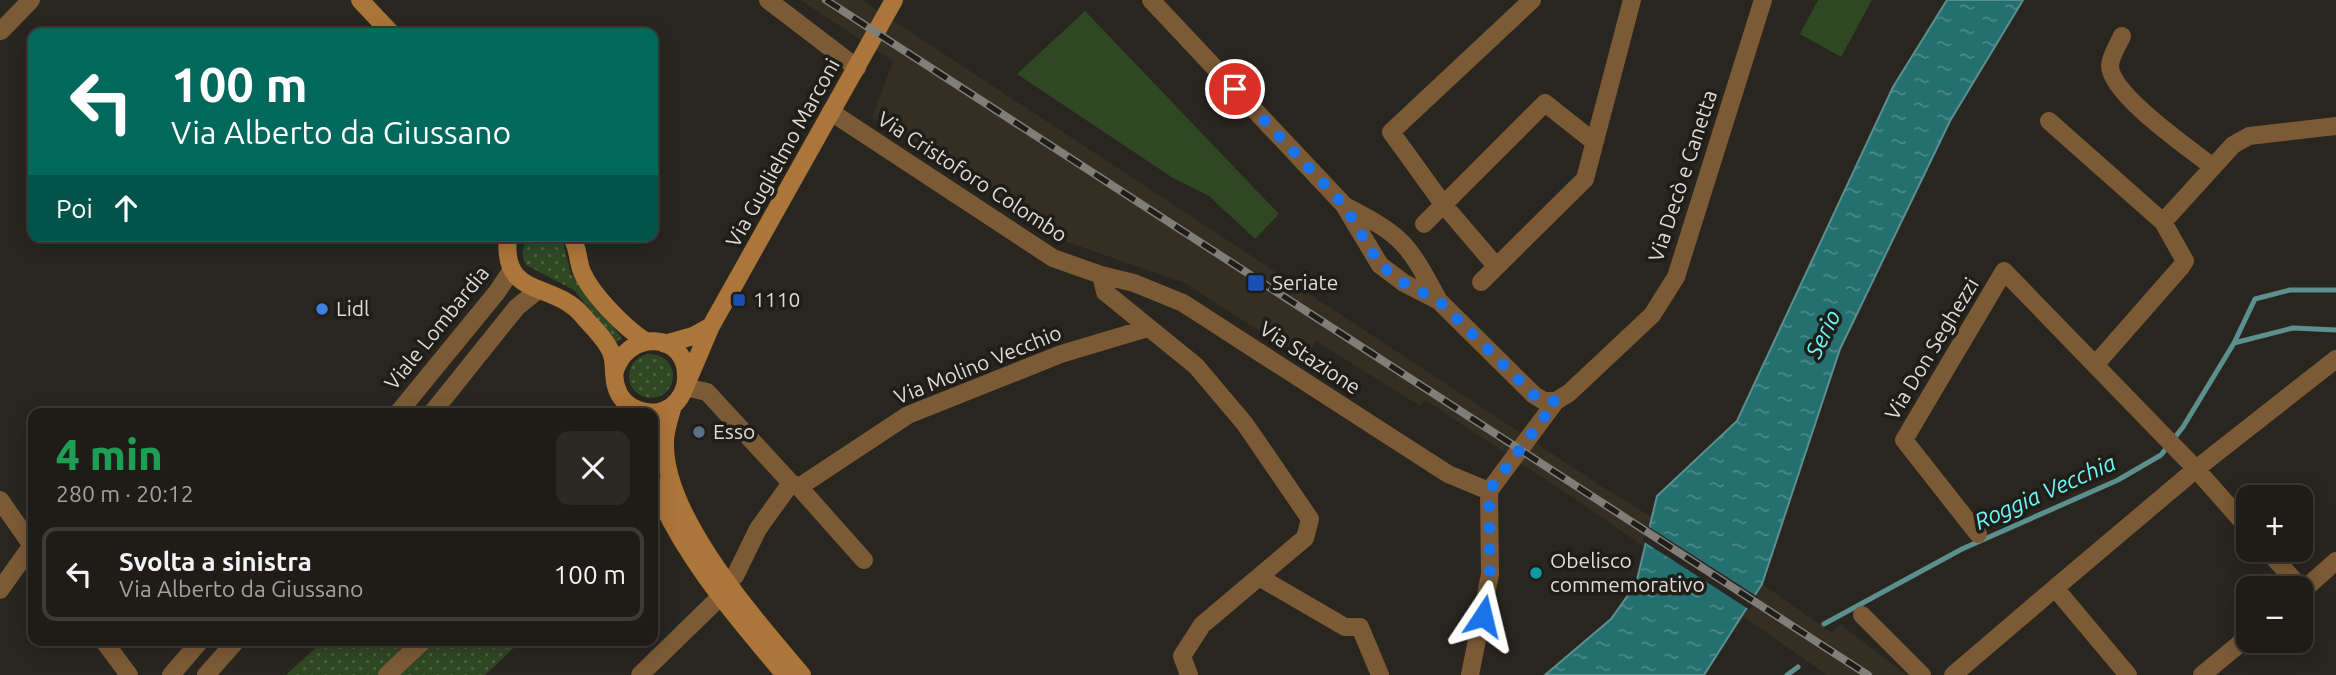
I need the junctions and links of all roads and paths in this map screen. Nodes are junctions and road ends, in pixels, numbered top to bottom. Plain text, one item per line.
1 (31, 0) edge
2 (360, 0) edge
3 (768, 0) edge
4 (894, 0) edge
5 (1151, 0) edge
6 (1532, 0) edge
7 (1632, 0) edge
8 (1763, 0) edge
9 (385, 28) edge
10 (1, 31) edge
11 (2122, 36) dead end
12 (857, 68) junction
13 (831, 112) junction
14 (2049, 121) dead end
15 (2336, 126) edge
16 (1593, 141) junction
17 (2213, 167) junction
18 (1443, 204) junction
19 (1344, 205) junction
20 (2164, 222) junction
21 (1379, 223) junction
22 (1424, 224) dead end
23 (1366, 238) junction
24 (509, 242) edge
25 (574, 242) edge
26 (1496, 267) junction
27 (1422, 269) junction
28 (510, 271) junction
29 (1101, 275) junction
30 (1481, 282) dead end
31 (1404, 283) junction
32 (537, 291) junction
33 (1439, 301) junction
34 (711, 326) junction
35 (1148, 328) junction
36 (645, 341) junction
37 (665, 344) junction
38 (2336, 359) edge
39 (2095, 365) junction
40 (436, 367) junction
41 (614, 374) junction
42 (454, 386) junction
43 (685, 387) junction
44 (1556, 401) junction
45 (624, 405) edge
46 (673, 405) junction
47 (402, 408) edge
48 (436, 408) edge
49 (658, 410) edge
50 (2196, 469) junction
51 (795, 485) junction
52 (1489, 491) junction
53 (658, 495) edge
54 (0, 500) edge
55 (2236, 514) edge
56 (1978, 534) dead end
57 (28, 540) edge
58 (28, 552) edge
59 (864, 560) dead end
60 (2278, 562) edge
61 (2333, 570) edge
62 (735, 576) dead end
63 (2290, 576) edge
64 (1259, 577) junction
65 (2313, 583) edge
66 (2054, 588) junction
67 (0, 590) edge
68 (720, 597) junction
69 (1862, 615) dead end
70 (107, 646) edge
71 (196, 646) edge
72 (232, 646) edge
73 (418, 646) edge
74 (2236, 648) edge
75 (2209, 673) edge
76 (129, 675) edge
77 (171, 675) edge
78 (206, 675) edge
79 (387, 675) edge
80 (640, 675) edge
81 (785, 675) edge
82 (802, 675) edge
83 (1189, 675) edge
84 (1380, 675) edge
85 (1470, 675) edge
86 (1922, 675) edge
87 (1953, 675) edge
88 (2127, 675) edge

1 - 10 street
2 - 9 main road
3 - 12 street
4 - 12 main road, Via Guglielmo Marconi
5 - 19 street
6 - 18 street
7 - 16 street
8 - 44 street, Via Decò e Canetta
11 - 17 street
12 - 13 main road, Via Guglielmo Marconi
13 - 29 street, Via Cristoforo Colombo
13 - 34 main road, Via Guglielmo Marconi
14 - 20 street
15 - 17 street
16 - 18 street
16 - 26 street
17 - 20 street
18 - 22 street
18 - 26 street
19 - 21 street
19 - 23 street
20 - 39 street
21 - 23 street
21 - 27 street
23 - 31 street
24 - 28 main road
25 - 36 main road
26 - 30 street
27 - 31 street
27 - 33 street
28 - 32 main road
28 - 40 street, Viale Lombardia
29 - 35 street
29 - 52 street, Via Stazione
31 - 33 street
32 - 41 main road
32 - 42 street
33 - 44 street
34 - 37 main road
34 - 43 main road, Via Guglielmo Marconi
35 - 51 street, Via Molino Vecchio
35 - 64 street
36 - 37 main road
36 - 41 main road
37 - 43 main road
38 - 50 street
39 - 50 street, Via Don Seghezzi
39 - 56 street, Via Don Seghezzi
40 - 42 street
40 - 47 street, Viale Lombardia
41 - 45 main road
42 - 48 street
43 - 46 main road
43 - 51 street
44 - 52 street, Via Decò e Canetta
46 - 49 main road
46 - 82 main road
50 - 55 street, Via Don Seghezzi
50 - 66 street
51 - 59 street
51 - 62 street, Via Molino Vecchio
52 - 85 street
53 - 68 main road
54 - 57 street
58 - 67 street
60 - 63 street
61 - 65 street
64 - 83 street
64 - 84 street
66 - 87 street
66 - 88 street
68 - 80 street
68 - 81 main road
69 - 86 street
70 - 76 street
71 - 77 street
72 - 78 street
73 - 79 street
74 - 75 street

